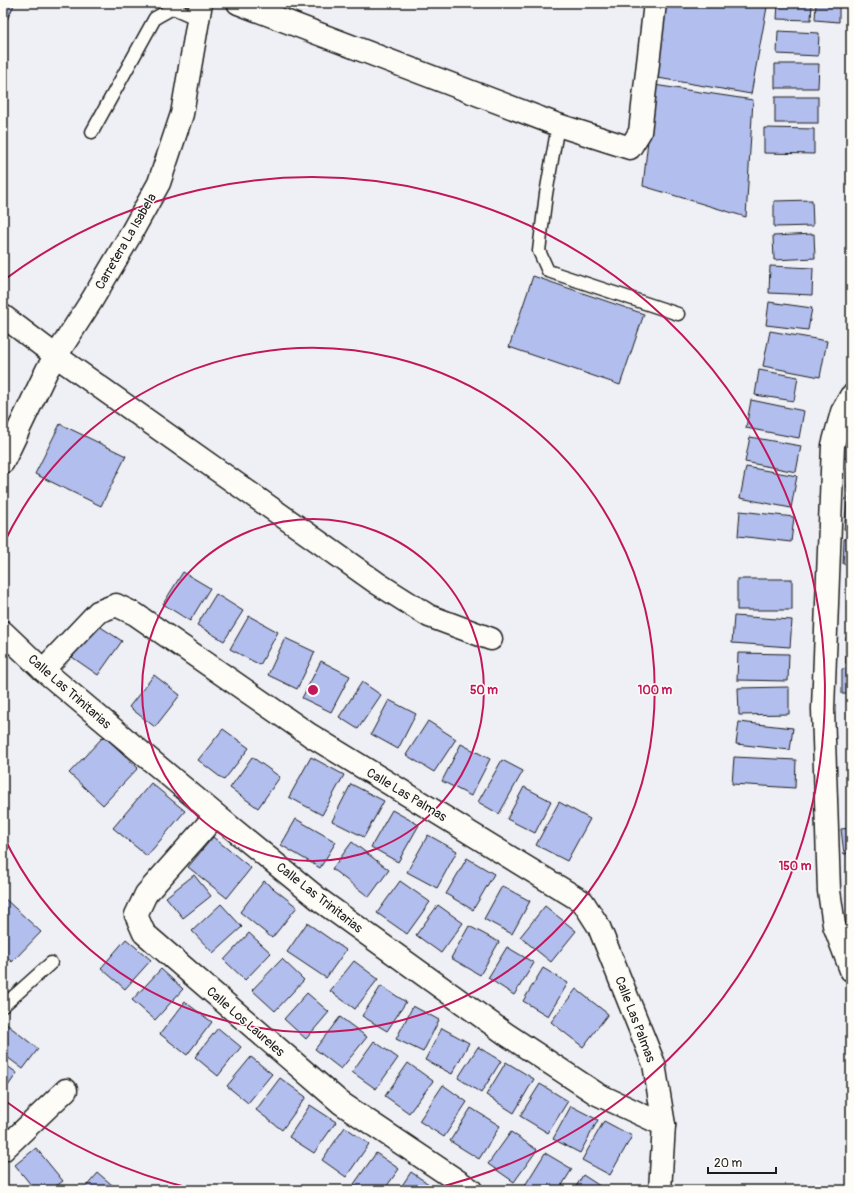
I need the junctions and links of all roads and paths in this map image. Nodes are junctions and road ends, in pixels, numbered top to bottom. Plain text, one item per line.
1 (238, 3) edge
2 (655, 3) edge
3 (200, 11) edge
4 (558, 125) junction
5 (92, 132) dead end
6 (678, 314) dead end
7 (3, 316) edge
8 (56, 356) junction
9 (851, 396) edge
10 (3, 462) edge
11 (3, 632) edge
12 (491, 639) dead end
13 (43, 670) junction
14 (216, 815) junction
15 (51, 963) dead end
16 (851, 970) edge
17 (3, 1006) edge
18 (66, 1090) dead end
19 (664, 1125) junction
20 (3, 1150) edge
21 (471, 1190) edge
22 (660, 1190) edge

1 - 4 street
2 - 4 street
3 - 5 lane
3 - 8 street, Carretera La Isabela
4 - 6 lane
7 - 8 street
8 - 10 street, Carretera La Isabela
8 - 12 street
9 - 16 street
11 - 13 street, Calle Las Trinitarias
13 - 14 street, Calle Las Trinitarias
13 - 19 street, Calle Las Palmas
14 - 19 street, Calle Las Trinitarias
14 - 21 street, Calle Los Laureles
15 - 17 lane
18 - 20 street
19 - 22 street

